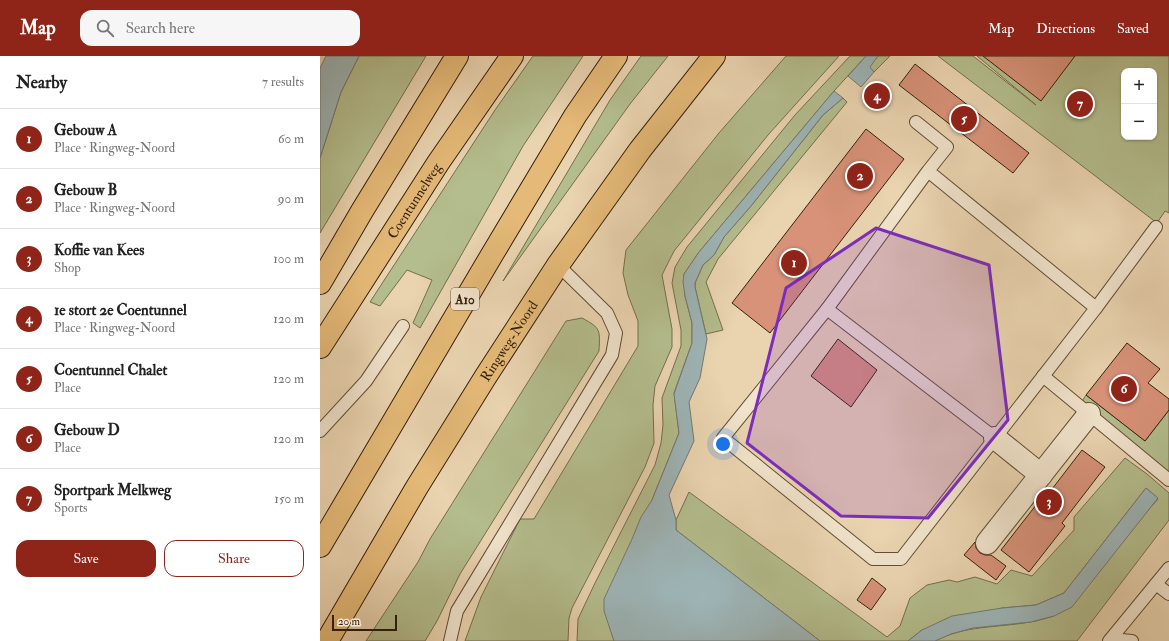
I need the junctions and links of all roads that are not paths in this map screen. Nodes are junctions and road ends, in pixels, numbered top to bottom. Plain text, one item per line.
1 (457, 56) edge
2 (512, 56) edge
3 (616, 56) edge
4 (714, 56) edge
5 (916, 122) dead end
6 (928, 171) junction
7 (1156, 227) dead end
8 (558, 264) junction
9 (320, 283) edge
10 (1096, 308) junction
11 (826, 309) junction
12 (402, 326) dead end
13 (320, 347) edge
14 (1043, 376) junction
15 (1089, 414) junction
16 (320, 431) edge
17 (995, 438) junction
18 (1041, 475) junction
19 (1169, 480) edge
20 (987, 543) dead end
21 (320, 546) edge
22 (1169, 568) edge
23 (1156, 584) junction
24 (1169, 594) edge
25 (1110, 640) edge
26 (327, 641) edge
27 (450, 641) edge
28 (1132, 641) edge

1 - 9 highway
2 - 13 highway, Coentunnelweg
3 - 21 highway, A10
4 - 8 highway, Ringweg-Noord
5 - 6 lane
6 - 10 lane
6 - 11 lane
7 - 10 lane
8 - 26 highway, Ringweg-Noord
8 - 27 lane
10 - 14 lane
11 - 17 lane
11 - 17 lane
12 - 16 lane
14 - 15 lane
14 - 17 lane
15 - 18 street
15 - 19 lane
17 - 18 street
18 - 20 street
22 - 23 lane
23 - 24 lane
23 - 25 lane
25 - 28 lane

